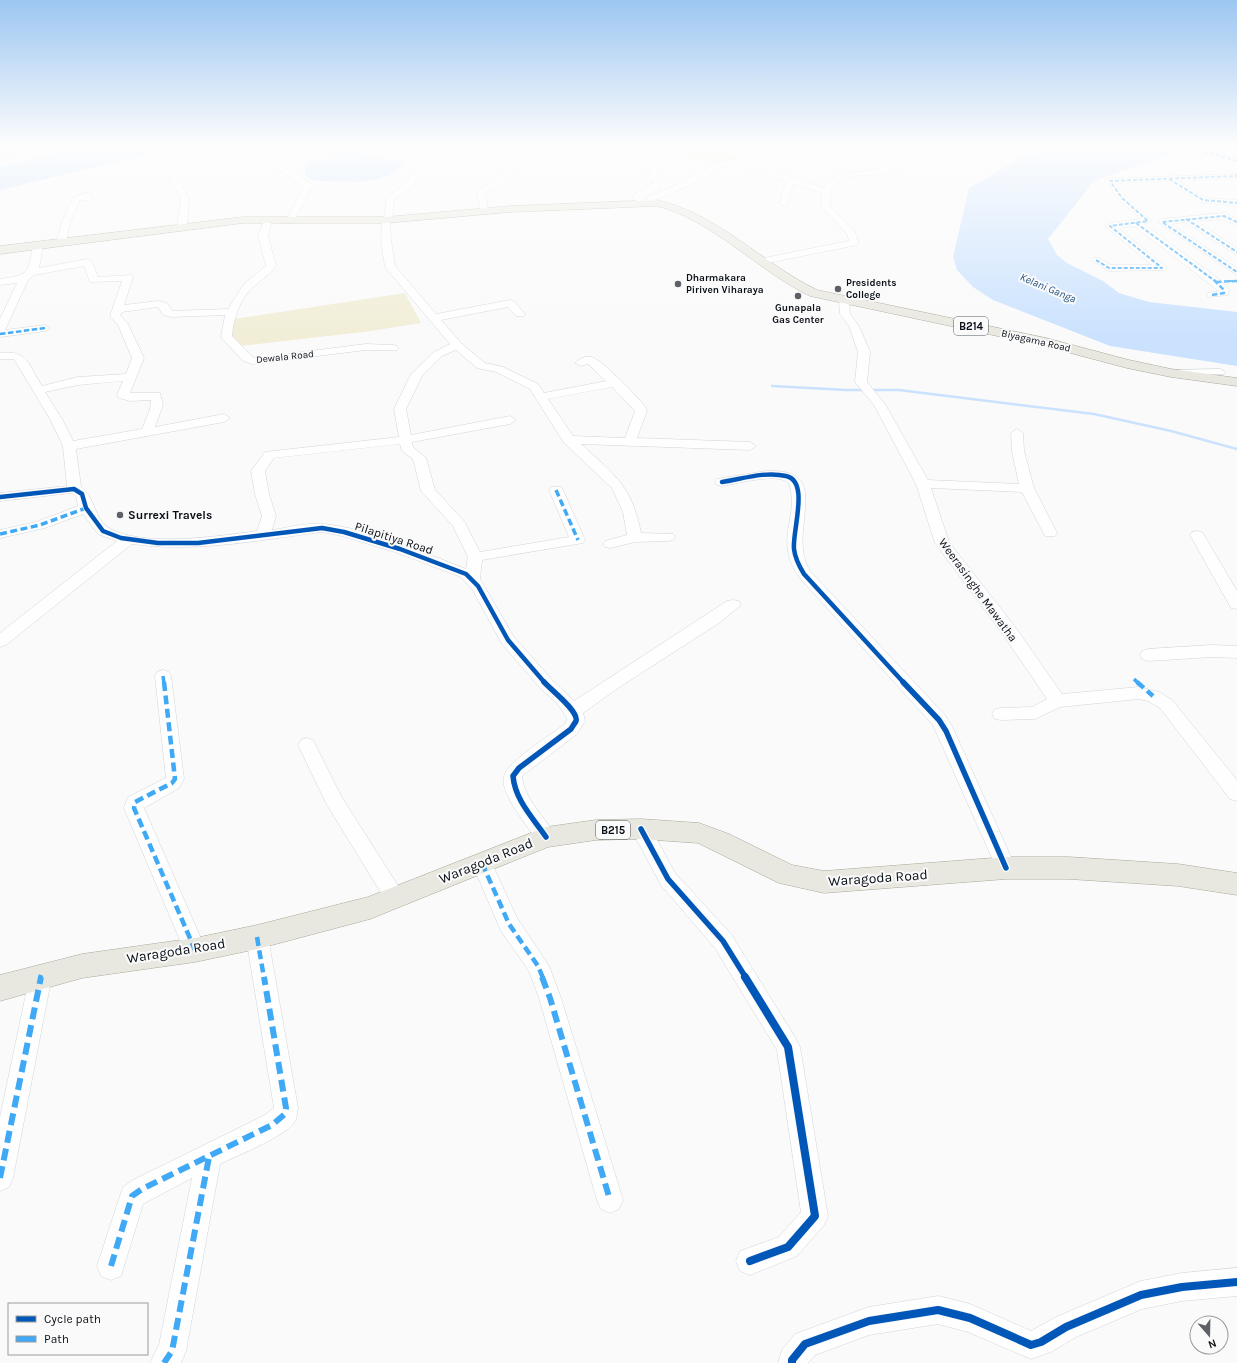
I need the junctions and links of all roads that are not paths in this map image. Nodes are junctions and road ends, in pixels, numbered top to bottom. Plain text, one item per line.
1 (71, 211) edge
2 (184, 211) edge
3 (295, 211) edge
4 (388, 211) edge
5 (484, 211) joint
6 (492, 211) edge
7 (680, 211) edge
8 (829, 211) edge
9 (1135, 211) edge
10 (1186, 219) junction
11 (268, 220) junction
12 (290, 220) junction
13 (387, 220) junction
14 (1237, 222) edge
15 (1136, 223) junction
16 (182, 226) junction
17 (61, 243) junction
18 (38, 246) junction
19 (0, 250) edge
20 (1237, 252) edge
21 (1096, 260) dead end
22 (762, 261) junction
23 (1237, 272) edge
24 (28, 275) junction
25 (1237, 281) edge
26 (0, 282) edge
27 (1216, 282) junction
28 (1212, 295) dead end
29 (844, 300) junction
30 (117, 309) junction
31 (233, 312) junction
32 (520, 314) dead end
33 (434, 318) junction
34 (45, 328) dead end
35 (0, 330) edge
36 (0, 334) edge
37 (457, 345) junction
38 (393, 348) dead end
39 (0, 356) edge
40 (581, 363) dead end
41 (1220, 372) dead end
42 (1172, 373) junction
43 (129, 376) junction
44 (1237, 382) edge
45 (614, 383) junction
46 (39, 390) junction
47 (542, 398) junction
48 (224, 418) dead end
49 (510, 420) dead end
50 (148, 432) junction
51 (1017, 433) dead end
52 (405, 440) junction
53 (569, 440) junction
54 (630, 441) junction
55 (69, 446) junction
56 (750, 446) dead end
57 (722, 482) dead end
58 (923, 484) junction
59 (1027, 488) junction
60 (74, 489) junction
61 (556, 490) dead end
62 (0, 497) edge
63 (86, 508) junction
64 (1050, 533) dead end
65 (0, 534) edge
66 (1197, 534) dead end
67 (263, 536) junction
68 (635, 538) junction
69 (668, 538) dead end
70 (129, 539) junction
71 (610, 544) dead end
72 (475, 556) junction
73 (473, 579) junction
74 (1237, 604) edge
75 (733, 605) dead end
76 (0, 641) edge
77 (1237, 652) edge
78 (1148, 655) dead end
79 (163, 676) dead end
80 (1134, 679) dead end
81 (1153, 696) junction
82 (1057, 701) junction
83 (573, 711) junction
84 (1001, 714) dead end
85 (307, 745) dead end
86 (1237, 794) edge
87 (641, 829) junction
88 (546, 837) junction
89 (482, 863) junction
90 (1006, 868) junction
91 (1237, 884) edge
92 (395, 898) junction
93 (257, 937) junction
94 (195, 950) junction
95 (41, 975) junction
96 (0, 988) edge
97 (209, 1157) junction
98 (0, 1178) edge
99 (610, 1200) dead end
100 (750, 1261) dead end
101 (111, 1266) dead end
102 (1237, 1282) edge
103 (164, 1363) edge
104 (792, 1363) edge

1 - 17 street
2 - 16 street
3 - 12 street
4 - 13 street
5 - 6 main road, Biyagama Road / B214
5 - 13 main road, Biyagama Road / B214
7 - 22 main road, Biyagama Road / B214
8 - 22 street
9 - 15 street
10 - 14 street
10 - 20 street
10 - 23 street
11 - 12 main road, Biyagama Road / B214
11 - 16 main road, Biyagama Road / B214
11 - 31 street, Dewala Road
12 - 13 main road, Biyagama Road / B214
13 - 33 street
15 - 21 street
15 - 27 street
16 - 17 main road, Biyagama Road / B214
17 - 18 main road, Biyagama Road / B214
18 - 19 main road, Biyagama Road / B214
18 - 24 street
22 - 29 main road, Biyagama Road / B214
24 - 26 street
24 - 30 street
24 - 35 street
25 - 27 street
27 - 28 street
29 - 42 main road, Biyagama Road / B214
29 - 58 street, Weerasinghe Mawatha
30 - 31 street
30 - 43 street
31 - 38 street, Dewala Road
32 - 33 street
33 - 37 street
34 - 36 street
37 - 47 street
37 - 52 street
39 - 46 street
40 - 45 street
41 - 42 street
42 - 44 main road, Biyagama Road / B214
43 - 46 street
43 - 50 street
45 - 47 street
45 - 54 street
46 - 55 street
47 - 53 street
48 - 50 street
49 - 52 street
50 - 55 street
51 - 59 street
52 - 67 street
52 - 72 street
53 - 54 street
53 - 68 street
54 - 56 street
55 - 60 street
57 - 90 street
58 - 59 street
58 - 82 street, Weerasinghe Mawatha
59 - 64 street
60 - 62 street
60 - 63 street, Pilapitiya Road
61 - 72 street
63 - 65 street
63 - 70 street, Pilapitiya Road
66 - 74 street
67 - 70 street, Pilapitiya Road
67 - 73 street, Pilapitiya Road
68 - 69 street
68 - 71 street
70 - 76 street
72 - 73 street
73 - 83 street, Pilapitiya Road
75 - 83 street
77 - 78 street
79 - 94 street
80 - 81 street
81 - 82 street
81 - 86 street
82 - 84 street
83 - 88 street
85 - 92 street
87 - 88 main road, Waragoda Road / B215
87 - 90 main road, Waragoda Road / B215
87 - 100 street
88 - 89 main road, Waragoda Road / B215
89 - 92 main road, Waragoda Road / B215
89 - 99 street
90 - 91 main road, Waragoda Road / B215
92 - 93 main road, Waragoda Road / B215
93 - 94 main road, Waragoda Road / B215
93 - 97 street
94 - 95 main road, Waragoda Road / B215
95 - 96 main road, Waragoda Road / B215
95 - 98 street
97 - 101 street
97 - 103 street
102 - 104 street

